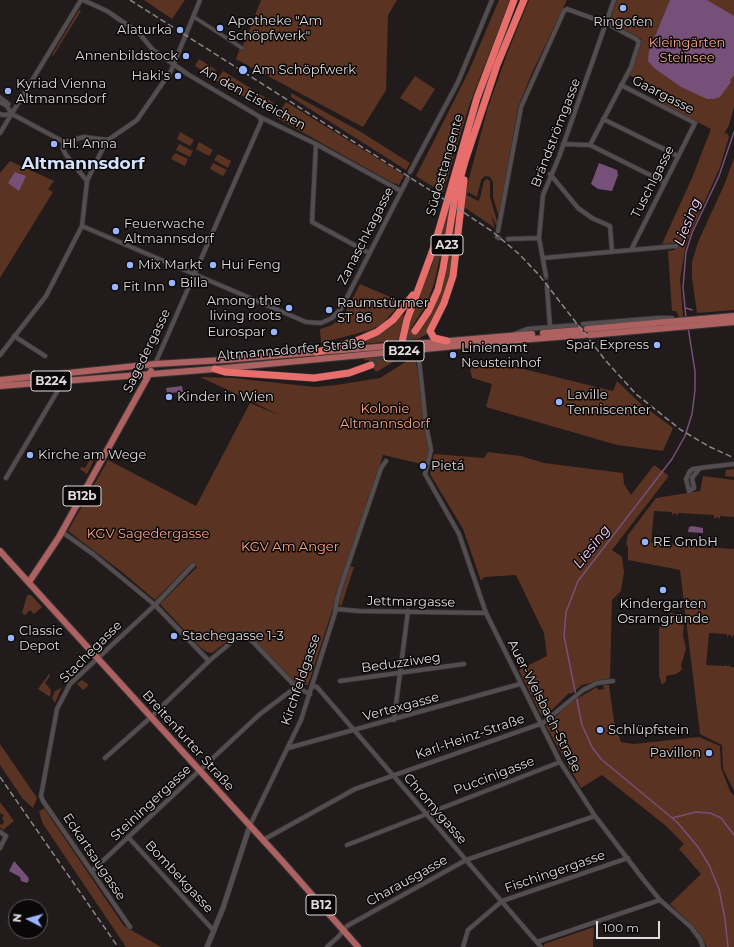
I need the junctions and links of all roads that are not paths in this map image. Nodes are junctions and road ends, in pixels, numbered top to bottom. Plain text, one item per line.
1 (82, 0) edge
2 (200, 0) edge
3 (492, 0) edge
4 (514, 0) edge
5 (524, 0) edge
6 (614, 0) edge
7 (194, 17) junction
8 (606, 23) junction
9 (242, 48) dead end
10 (174, 65) junction
11 (621, 85) junction
12 (0, 98) edge
13 (0, 102) edge
14 (7, 106) junction
15 (0, 114) edge
16 (12, 114) junction
17 (260, 117) junction
18 (603, 119) junction
19 (695, 123) joint
20 (0, 133) edge
21 (108, 140) junction
22 (64, 142) junction
23 (316, 144) junction
24 (563, 144) junction
25 (590, 145) junction
26 (468, 155) junction
27 (678, 156) junction
28 (410, 172) dead end
29 (550, 174) junction
30 (408, 178) dead end
31 (87, 181) junction
32 (664, 182) junction
33 (401, 191) junction
34 (82, 226) junction
35 (498, 231) dead end
36 (539, 238) junction
37 (508, 239) dead end
38 (676, 246) dead end
39 (631, 250) junction
40 (612, 252) junction
41 (369, 253) junction
42 (543, 258) junction
43 (194, 275) junction
44 (546, 276) tunnel mouth
45 (547, 287) tunnel mouth
46 (418, 288) junction
47 (734, 316) edge
48 (675, 322) junction
49 (696, 322) junction
50 (734, 322) edge
51 (550, 327) junction
52 (583, 330) junction
53 (415, 331) tunnel mouth
54 (512, 335) junction
55 (14, 336) junction
56 (447, 341) junction
57 (405, 348) junction
58 (418, 350) junction
59 (317, 352) junction
60 (0, 355) edge
61 (45, 356) dead end
62 (155, 364) junction
63 (371, 365) tunnel mouth
64 (215, 369) junction
65 (150, 373) junction
66 (0, 379) edge
67 (64, 380) junction
68 (0, 386) edge
69 (386, 461) dead end
70 (734, 464) edge
71 (700, 468) junction
72 (6, 478) dead end
73 (62, 532) junction
74 (0, 551) edge
75 (193, 565) dead end
76 (29, 582) junction
77 (155, 605) junction
78 (336, 609) junction
79 (408, 611) junction
80 (486, 613) junction
81 (97, 658) junction
82 (209, 660) junction
83 (464, 664) dead end
84 (400, 674) junction
85 (340, 681) dead end
86 (613, 681) dead end
87 (520, 684) junction
88 (313, 686) junction
89 (296, 687) junction
90 (310, 694) junction
91 (152, 717) junction
92 (394, 720) junction
93 (540, 724) junction
94 (354, 730) junction
95 (288, 748) junction
96 (104, 758) dead end
97 (560, 762) junction
98 (200, 771) junction
99 (393, 774) junction
100 (42, 799) joint
101 (425, 813) junction
102 (595, 816) junction
103 (250, 825) junction
104 (0, 832) edge
105 (128, 837) junction
106 (263, 840) junction
107 (347, 845) dead end
108 (0, 848) edge
109 (628, 858) junction
110 (466, 860) junction
111 (92, 871) junction
112 (660, 900) junction
113 (502, 901) junction
114 (130, 927) dead end
115 (214, 931) junction
116 (343, 931) junction
117 (537, 942) junction
118 (207, 947) edge
119 (327, 947) edge
120 (358, 947) edge
121 (463, 947) edge
122 (541, 947) edge
123 (703, 947) edge

1 - 10 street, An den Eisteichen
1 - 16 street
2 - 7 street
3 - 28 street
4 - 46 highway, Südosttangente / A23
5 - 26 highway, Südosttangente / A23
6 - 8 street, Brändströmgasse
7 - 9 street
7 - 10 street
8 - 11 street
8 - 24 street, Brändströmgasse
8 - 35 street
10 - 17 street, An den Eisteichen
10 - 21 street
11 - 18 street
11 - 19 street, Gaargasse
12 - 14 street
13 - 14 street
14 - 16 street
15 - 16 street
16 - 20 street
16 - 22 street
17 - 23 street, An den Eisteichen
17 - 43 street, Sagedergasse
18 - 25 street
18 - 27 street
19 - 27 street, Tuschlgasse
21 - 22 street
21 - 31 street
22 - 31 street
23 - 33 street, An den Eisteichen
23 - 41 street
24 - 25 street
24 - 29 street, Brändströmgasse
25 - 32 street
26 - 53 highway, Südosttangente / A23
26 - 56 highway
27 - 32 street, Tuschlgasse
29 - 36 street, Brändströmgasse
29 - 40 street
30 - 33 street, Zanaschkagasse
31 - 34 street
32 - 39 street, Tuschlgasse
33 - 41 street, Zanaschkagasse
34 - 43 street, Zanaschkagasse
34 - 55 street
36 - 37 street
36 - 42 street, Brändströmgasse
38 - 39 street
39 - 40 street
40 - 42 street
41 - 43 street, Zanaschkagasse
42 - 44 street, Brändströmgasse
43 - 62 street, Sagedergasse
45 - 51 street
46 - 57 highway, Südosttangente / A23
46 - 59 highway
47 - 49 main road, B224
48 - 49 main road, B224
48 - 52 main road, Altmannsdorfer Straße / B224
48 - 52 street, Altmannsdorfer Straße
49 - 50 main road, B224
51 - 52 street, Altmannsdorfer Straße
51 - 54 street, Altmannsdorfer Straße
52 - 54 main road, Altmannsdorfer Straße / B224
52 - 58 main road, Altmannsdorfer Straße / B224
54 - 56 main road, Altmannsdorfer Straße / B224
55 - 60 street
55 - 61 street
56 - 57 main road, Altmannsdorfer Straße / B224
57 - 58 main road, Altmannsdorfer Straße / B224
57 - 59 main road, Altmannsdorfer Straße / B224
57 - 64 main road, Altmannsdorfer Straße / B224
58 - 80 street, Auer-Welsbach-Straße
59 - 62 main road, Altmannsdorfer Straße / B224
62 - 65 main road, Sagedergasse / B12b
62 - 66 main road, Altmannsdorfer Straße / B224
63 - 64 highway
64 - 65 main road, Altmannsdorfer Straße / B224
65 - 67 main road, Altmannsdorfer Straße / B224
65 - 73 main road, Sagedergasse / B12b
67 - 68 main road, Altmannsdorfer Straße / B224
67 - 72 street
69 - 78 street, Kirchfeldgasse
70 - 71 street
71 - 71 street
73 - 76 main road, Sagedergasse / B12b
73 - 77 street
74 - 76 main road, Breitenfurter Straße / B12
75 - 77 street, Stachegasse
76 - 81 main road, Breitenfurter Straße / B12
77 - 81 street, Stachegasse
77 - 82 street
78 - 79 street, Jettmargasse
78 - 88 street, Kirchfeldgasse
79 - 80 street, Jettmargasse
79 - 84 street
80 - 87 street, Auer-Welsbach-Straße
81 - 91 main road, Breitenfurter Straße / B12
81 - 100 street, Stachegasse
82 - 89 street
82 - 91 street
83 - 84 street, Beduzziweg
84 - 85 street, Beduzziweg
84 - 92 street
86 - 93 street, Karl-Heinz-Straße
87 - 92 street, Vertexgasse
87 - 93 street, Auer-Welsbach-Straße
88 - 90 street, Kirchfeldgasse
88 - 94 street, Chromygasse
89 - 90 street
89 - 98 street, Steiningergasse
90 - 95 street, Kirchfeldgasse
91 - 96 street
91 - 98 main road, Breitenfurter Straße / B12
92 - 94 street, Vertexgasse
93 - 97 street, Auer-Welsbach-Straße
93 - 99 street, Karl-Heinz-Straße
94 - 95 street, Vertexgasse
94 - 99 street, Chromygasse
95 - 103 street, Kirchfeldgasse
97 - 101 street, Puccinigasse
97 - 102 street, Auer-Welsbach-Straße
98 - 103 main road, Breitenfurter Straße / B12
98 - 105 street, Steiningergasse
99 - 101 street, Chromygasse
99 - 106 street, Karl-Heinz-Straße
100 - 111 street, Eckartsaugasse
101 - 107 street, Puccinigasse
101 - 110 street, Chromygasse
102 - 109 street, Auer-Welsbach-Straße
102 - 110 street, Charausgasse
103 - 106 main road, Breitenfurter Straße / B12
103 - 115 street, Kirchfeldgasse
104 - 108 street
105 - 111 street, Steiningergasse
105 - 115 street, Bombekgasse
106 - 116 main road, Breitenfurter Straße / B12
109 - 112 street, Auer-Welsbach-Straße
109 - 113 street, Fischingergasse
110 - 113 street, Chromygasse
110 - 116 street, Charausgasse
111 - 114 street, Eckartsaugasse
112 - 117 street
112 - 123 street, Auer-Welsbach-Straße
113 - 117 street, Chromygasse
113 - 121 street, Fischingergasse
115 - 118 street, Kirchfeldgasse
116 - 119 street, Charausgasse
116 - 120 main road, Breitenfurter Straße / B12
117 - 122 street, Chromygasse

